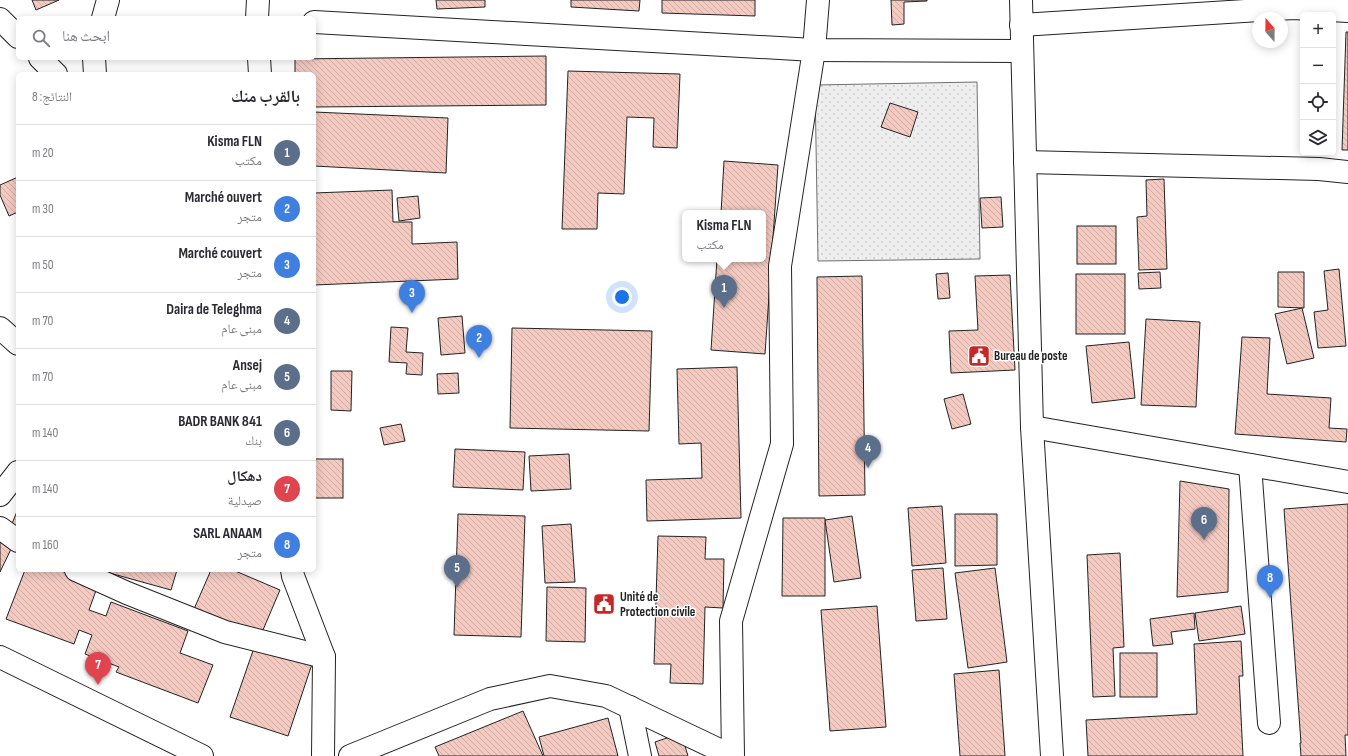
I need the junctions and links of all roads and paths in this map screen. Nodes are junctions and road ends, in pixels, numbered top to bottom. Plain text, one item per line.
1 (108, 0) edge
2 (258, 0) edge
3 (818, 0) edge
4 (1021, 0) edge
5 (1193, 7) edge
6 (1348, 11) edge
7 (1314, 12) edge
8 (104, 16) edge
9 (257, 16) edge
10 (0, 19) edge
11 (316, 22) edge
12 (1021, 25) junction
13 (16, 35) edge
14 (814, 50) junction
15 (1021, 51) junction
16 (42, 60) edge
17 (94, 60) edge
18 (259, 60) edge
19 (54, 72) edge
20 (95, 72) edge
21 (260, 72) edge
22 (1319, 161) edge
23 (1025, 162) junction
24 (1348, 172) edge
25 (0, 328) edge
26 (16, 342) edge
27 (1032, 427) junction
28 (1250, 465) junction
29 (16, 477) edge
30 (1348, 482) edge
31 (0, 495) edge
32 (0, 528) edge
33 (16, 539) edge
34 (80, 572) edge
35 (288, 572) edge
36 (0, 657) edge
37 (324, 657) junction
38 (630, 707) junction
39 (1269, 723) dead end
40 (202, 756) edge
41 (323, 756) edge
42 (350, 756) edge
43 (640, 756) edge
44 (733, 756) edge
45 (1052, 756) edge

1 - 8 street
2 - 9 street
3 - 14 street
4 - 12 street
5 - 7 street
5 - 12 street
6 - 7 street
10 - 13 street
11 - 14 street
12 - 15 street
14 - 15 street
14 - 44 street
15 - 23 street
16 - 19 street
17 - 20 street
18 - 21 street
22 - 23 street
22 - 24 street
23 - 27 street
25 - 26 street
27 - 28 street
27 - 45 street
28 - 30 street
28 - 39 street
29 - 31 street
32 - 33 street
34 - 37 street
35 - 37 street
36 - 40 street
37 - 41 street
38 - 42 street
38 - 43 street
38 - 44 street

